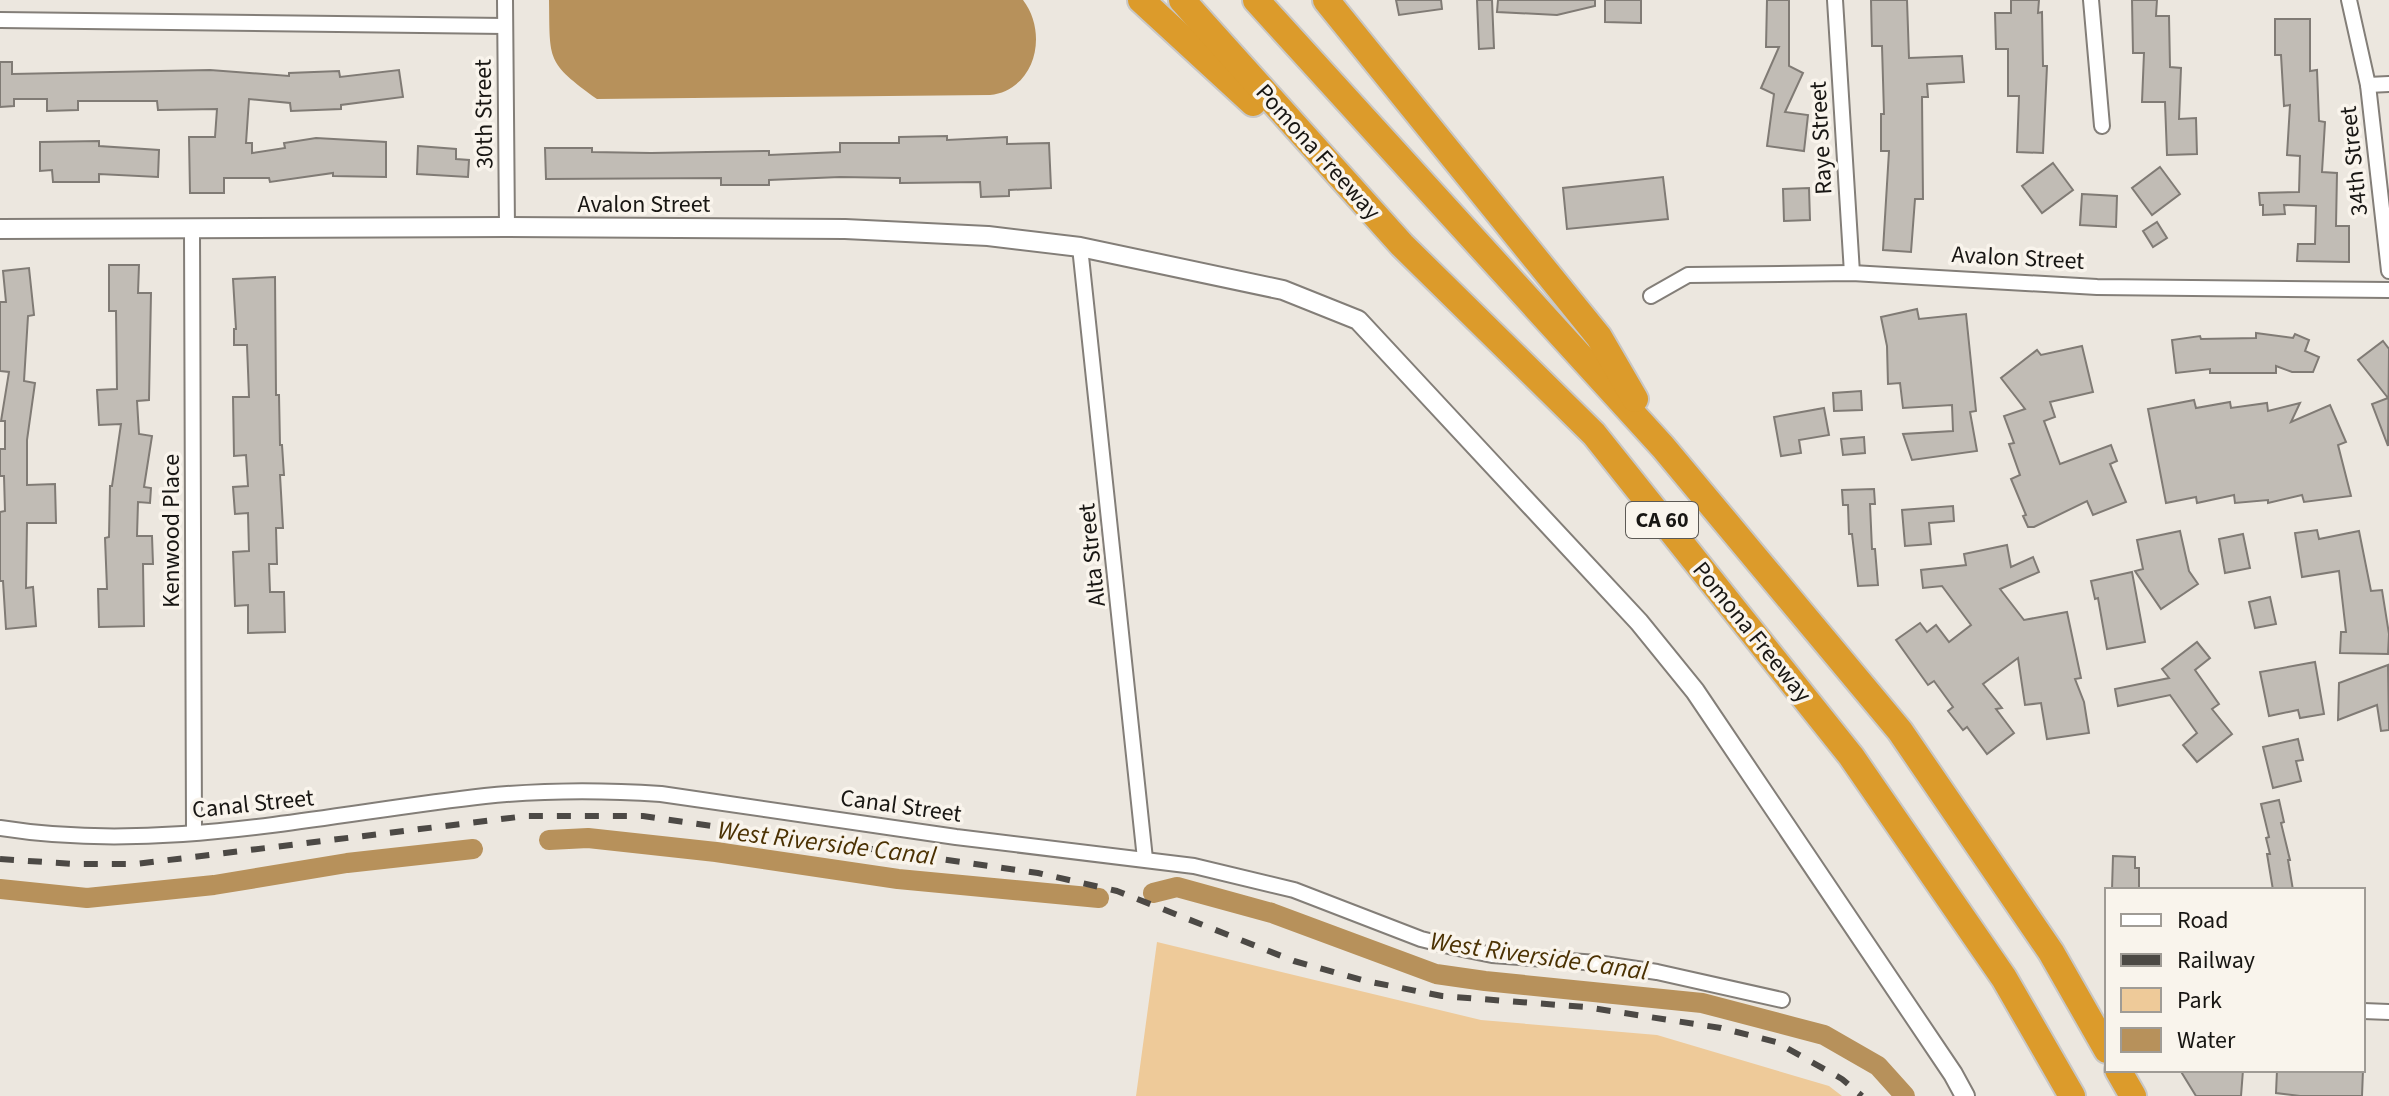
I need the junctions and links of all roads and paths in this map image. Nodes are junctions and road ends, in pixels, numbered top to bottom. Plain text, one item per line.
1 (505, 0) edge
2 (1141, 0) edge
3 (1182, 0) edge
4 (1256, 0) edge
5 (1326, 0) edge
6 (1835, 0) edge
7 (2091, 0) edge
8 (2349, 0) edge
9 (0, 20) edge
10 (505, 26) junction
11 (2389, 84) edge
12 (2368, 85) junction
13 (2102, 126) dead end
14 (507, 227) junction
15 (0, 229) edge
16 (192, 229) junction
17 (1402, 245) junction
18 (1080, 247) junction
19 (2389, 271) edge
20 (1852, 273) junction
21 (2389, 290) edge
22 (1651, 296) dead end
23 (1663, 447) junction
24 (0, 828) edge
25 (194, 832) junction
26 (1145, 859) junction
27 (1782, 1000) dead end
28 (2365, 1011) edge
29 (2389, 1012) edge
30 (2105, 1046) edge
31 (2119, 1072) edge
32 (1965, 1096) edge
33 (2072, 1096) edge
34 (2133, 1096) edge

1 - 10 street, 30th Street
2 - 17 highway
3 - 17 highway, Pomona Freeway / CA 60
4 - 23 highway, Pomona Freeway / CA 60
5 - 23 highway
6 - 20 street, Raye Street
7 - 13 street
8 - 12 street, 34th Street
9 - 10 street
10 - 14 street, 30th Street
11 - 12 street
12 - 19 street, 34th Street
14 - 16 street, Avalon Street
14 - 18 street, Avalon Street
15 - 16 street, Avalon Street
16 - 25 street, Kenwood Place
17 - 33 highway, Pomona Freeway / CA 60
18 - 26 street, Alta Street
18 - 32 street, Avalon Street
20 - 21 street, Avalon Street
20 - 22 street, Avalon Street
23 - 30 highway, Pomona Freeway / CA 60
24 - 25 street, Canal Street
25 - 26 street, Canal Street
26 - 27 street, Canal Street
28 - 29 street
31 - 34 highway

